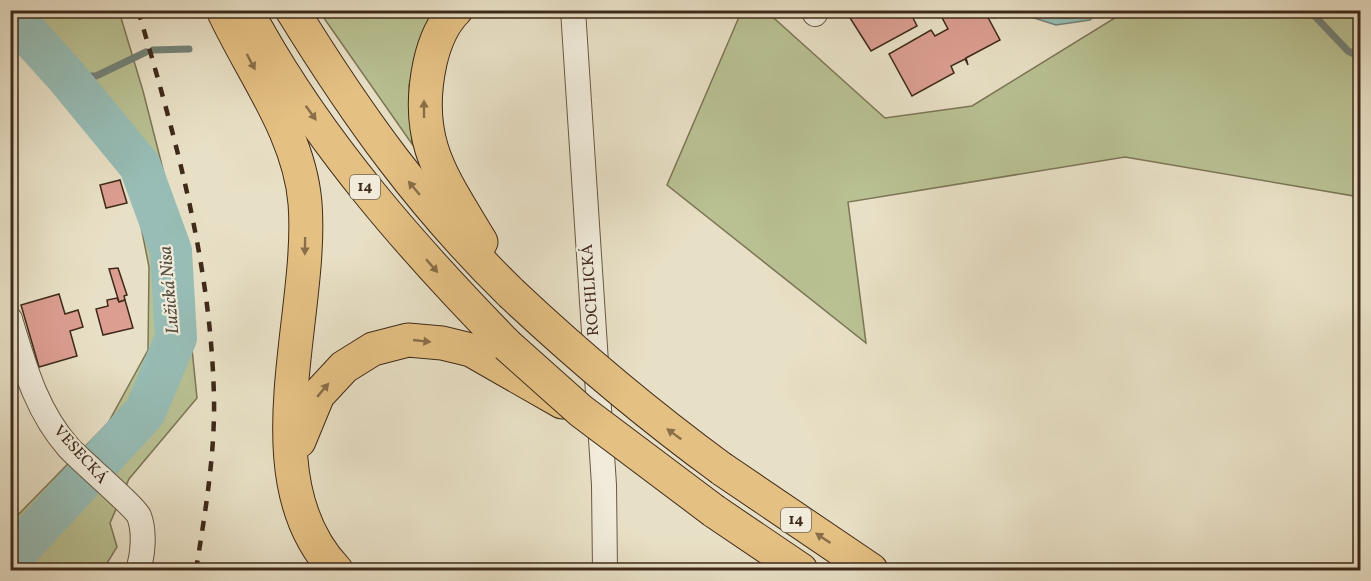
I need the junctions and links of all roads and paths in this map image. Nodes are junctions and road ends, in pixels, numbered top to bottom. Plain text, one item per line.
1 (223, 10) edge
2 (246, 10) edge
3 (292, 10) edge
4 (456, 10) edge
5 (573, 10) edge
6 (511, 293) junction
7 (10, 319) edge
8 (580, 411) junction
9 (292, 462) junction
10 (138, 570) edge
11 (336, 570) edge
12 (605, 570) edge
13 (801, 570) edge
14 (871, 570) edge

1 -> 9 highway
2 -> 8 highway, 14, bridge
6 -> 3 highway, 14
6 -> 4 highway
5 - 12 street, ROCHLICKÁ
14 -> 6 highway, 14, bridge
7 - 10 street, VESECKÁ
9 -> 8 highway, bridge
8 - 13 highway, 14, bridge
9 - 11 highway

